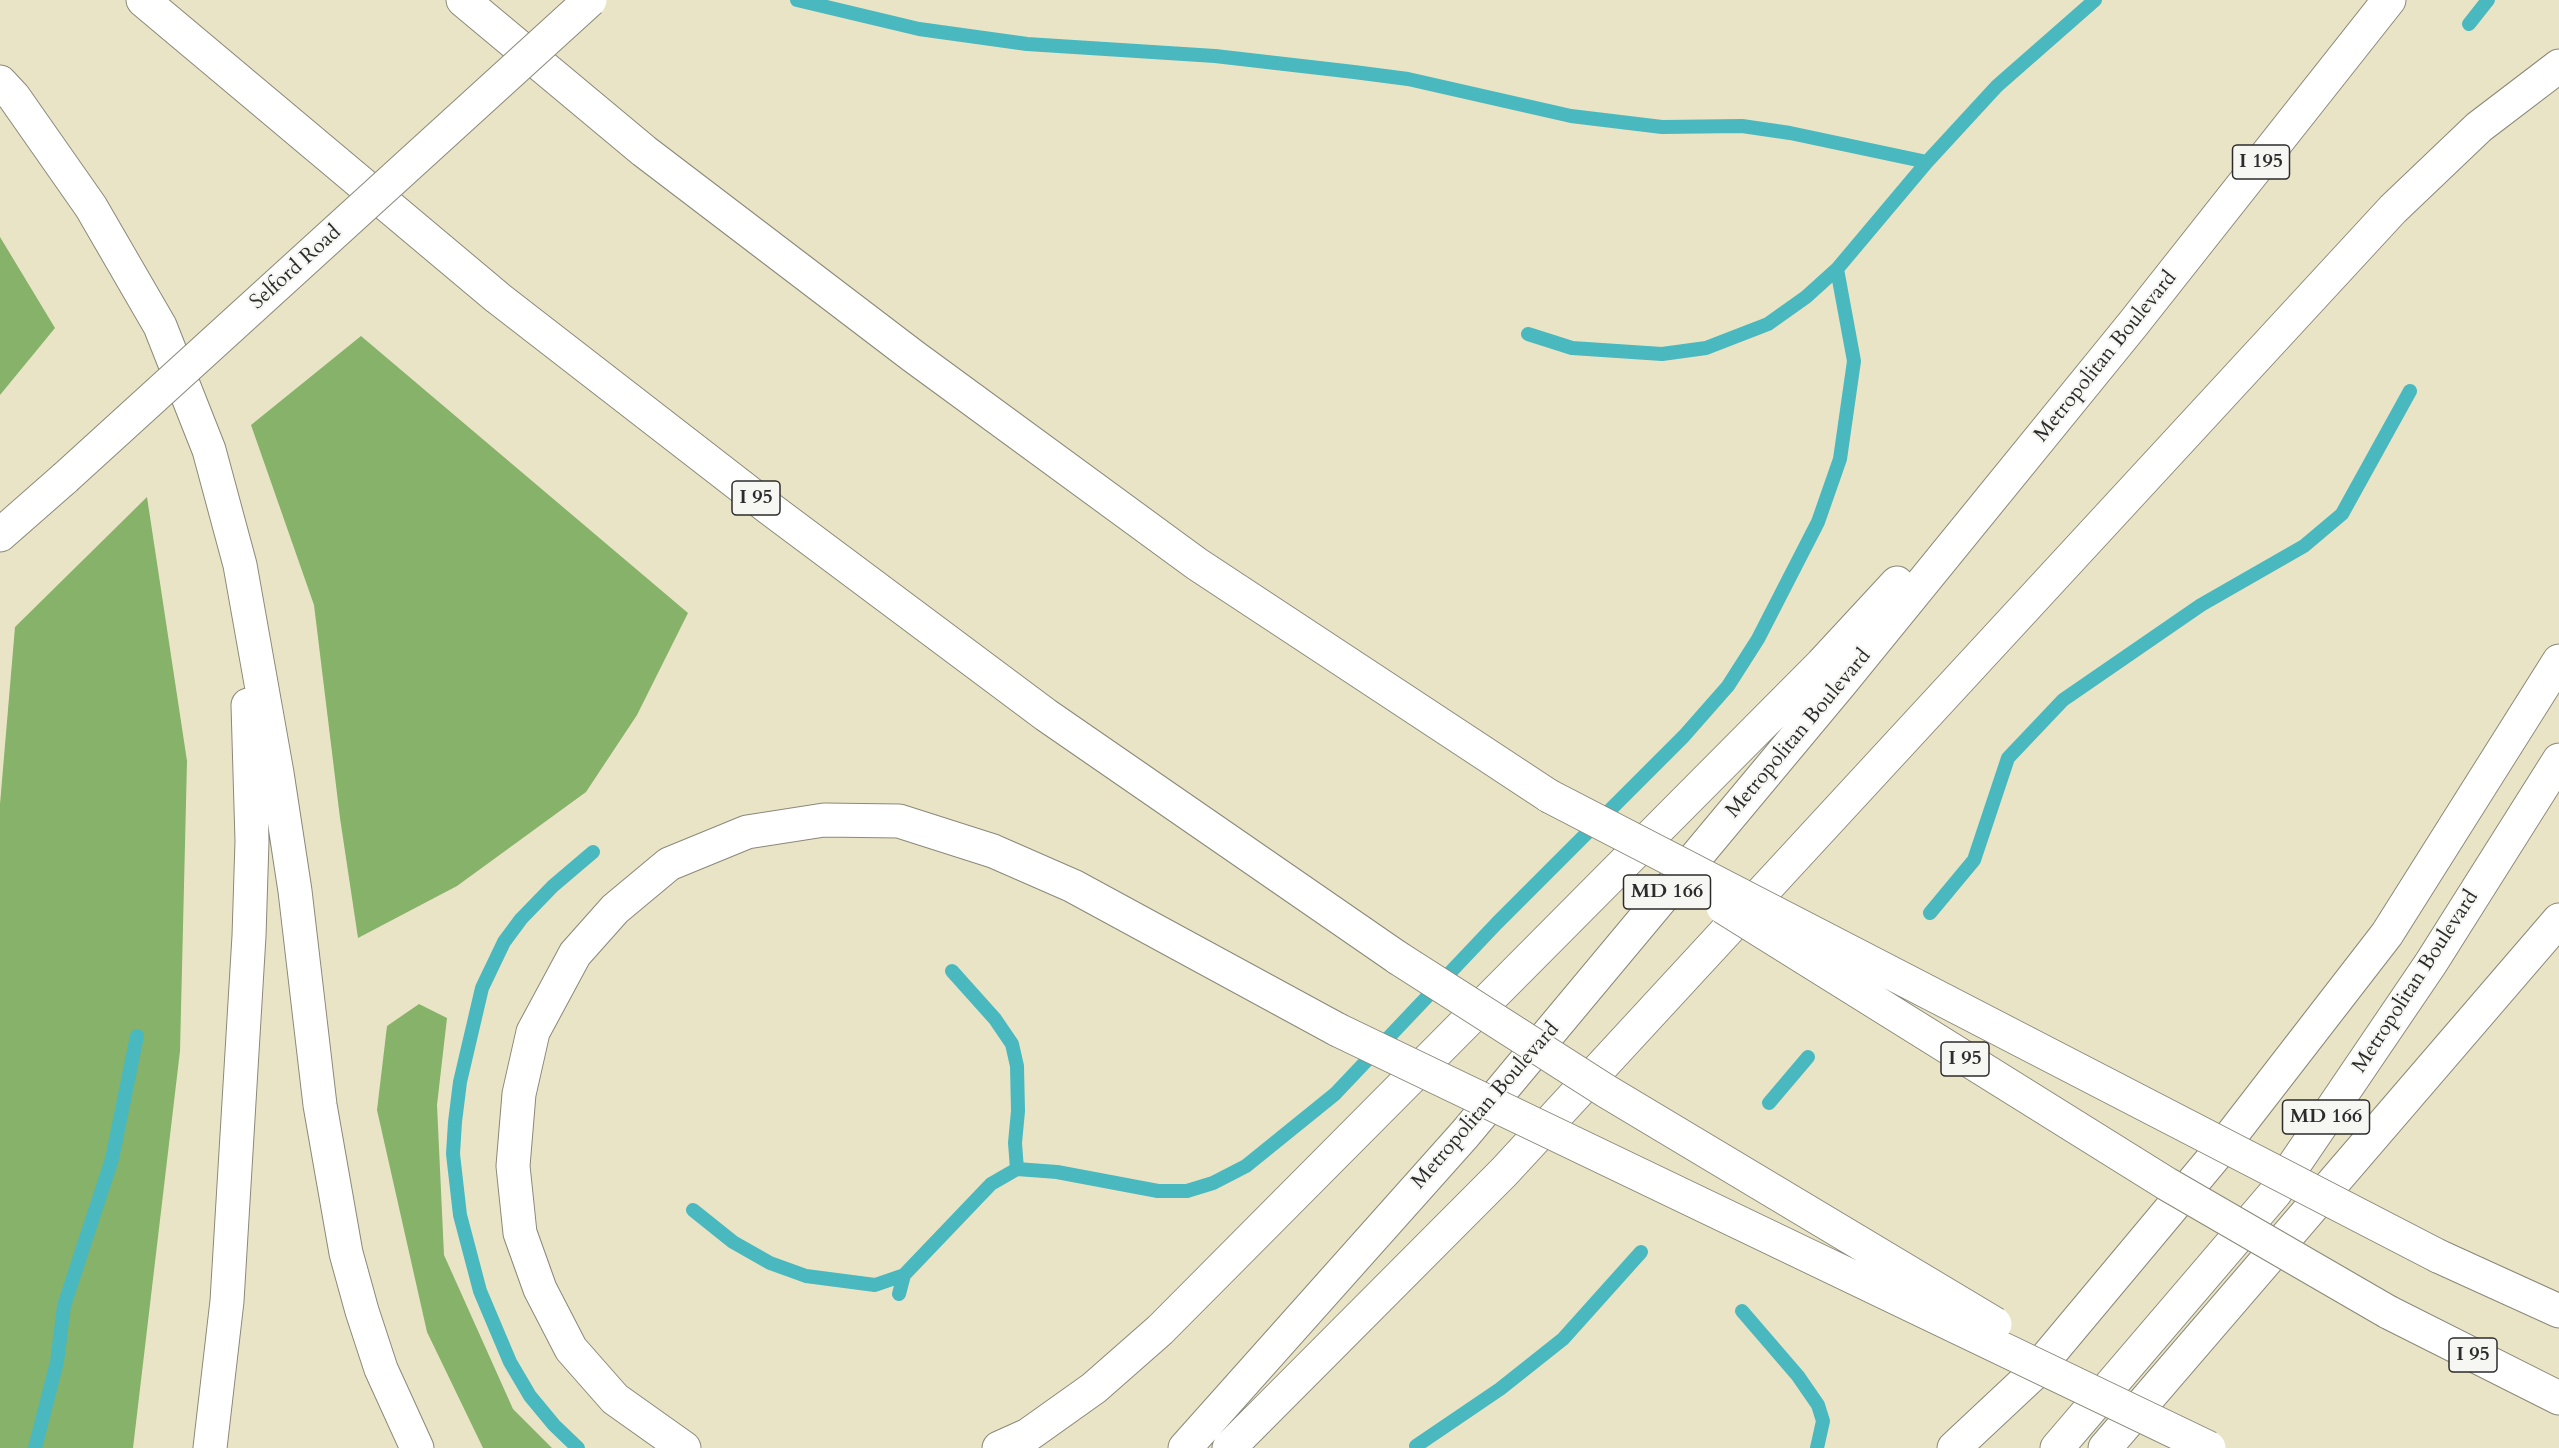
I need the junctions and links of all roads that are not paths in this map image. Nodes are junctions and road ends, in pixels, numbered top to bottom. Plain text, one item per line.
1 (143, 0) edge
2 (463, 0) edge
3 (590, 0) edge
4 (2389, 0) edge
5 (2559, 66) edge
6 (0, 82) edge
7 (2133, 324) junction
8 (0, 536) edge
9 (240, 565) junction
10 (2559, 661) edge
11 (2559, 760) edge
12 (1550, 796) junction
13 (2559, 920) edge
14 (2559, 1311) edge
15 (2559, 1398) edge
16 (210, 1448) edge
17 (417, 1448) edge
18 (684, 1448) edge
19 (999, 1448) edge
20 (1185, 1448) edge
21 (1229, 1448) edge
22 (1954, 1448) edge
23 (2057, 1448) edge
24 (2106, 1448) edge
25 (2209, 1448) edge
26 (2214, 1448) edge

1 - 26 main road, I 95, bridge
2 - 12 main road, I 95
3 - 8 main road, Selford Road, bridge
4 - 7 main road, Metropolitan Boulevard / I 195
5 - 21 main road
6 - 9 main road
7 - 19 main road
7 - 20 main road, Metropolitan Boulevard / MD 166
9 - 16 main road
9 - 17 main road
10 - 22 main road
11 - 23 main road, Metropolitan Boulevard / MD 166
12 - 14 main road, bridge
12 - 15 main road, I 95, bridge
13 - 24 main road
18 - 25 main road, bridge

